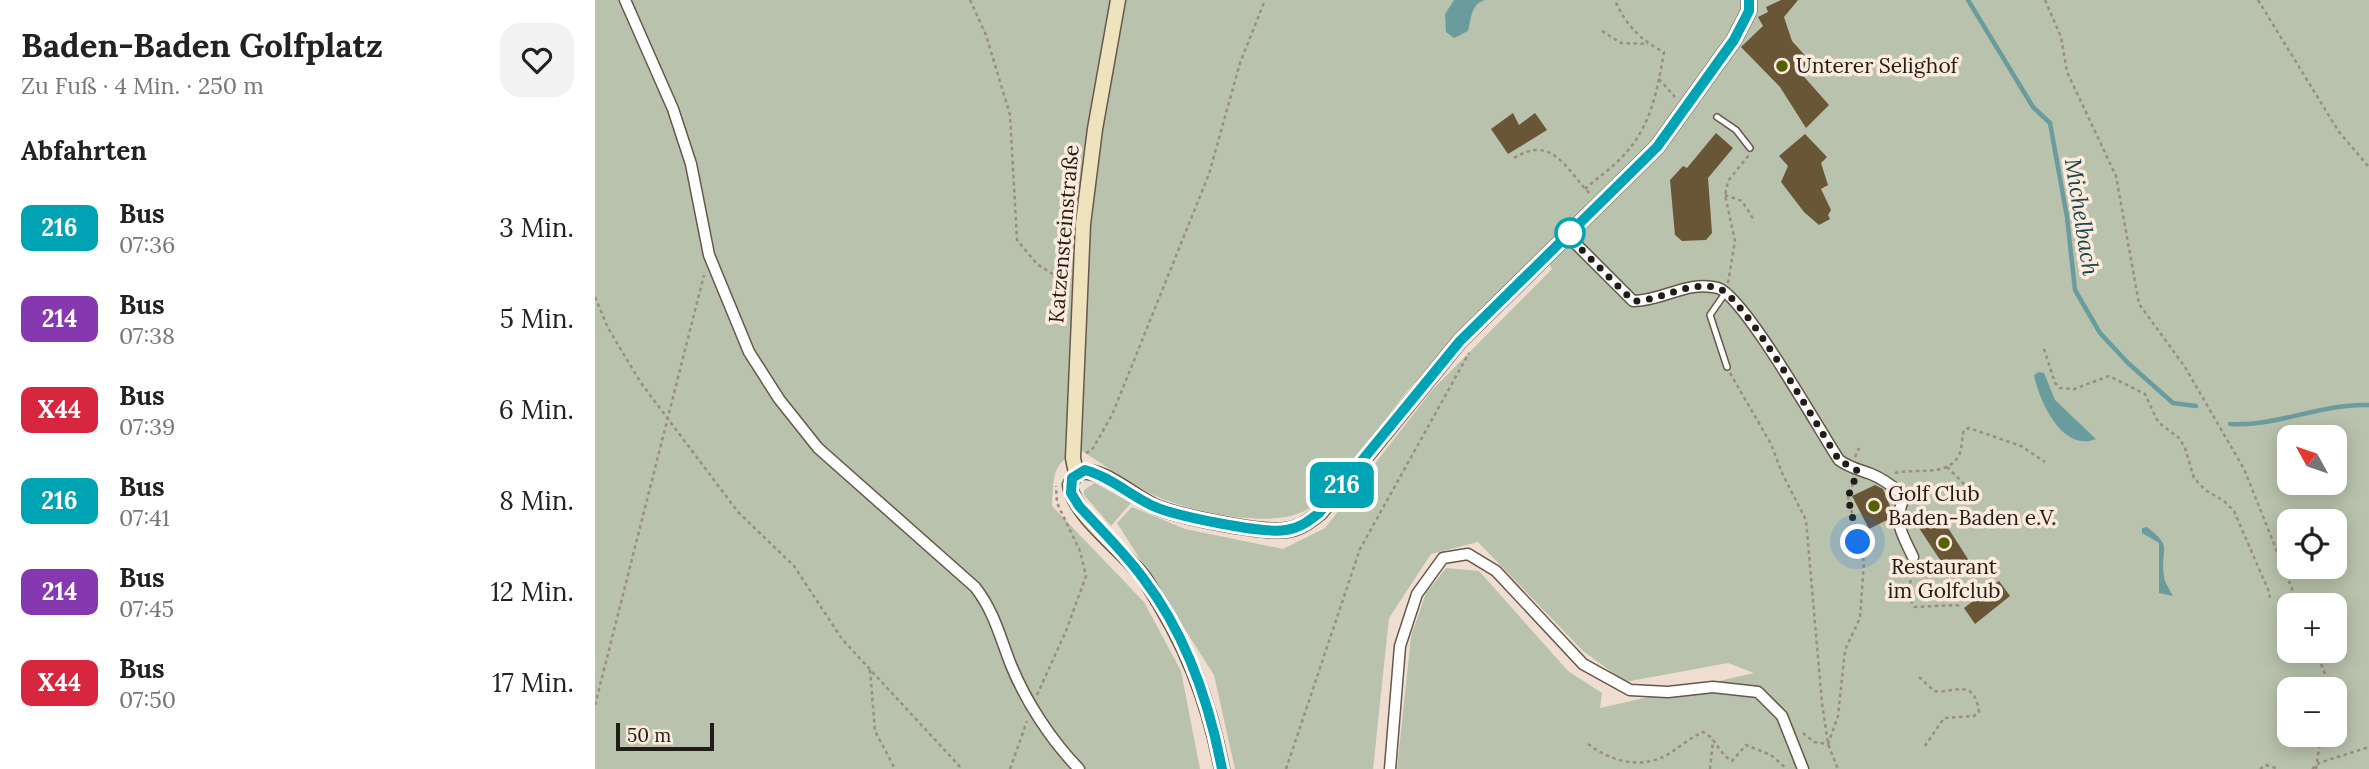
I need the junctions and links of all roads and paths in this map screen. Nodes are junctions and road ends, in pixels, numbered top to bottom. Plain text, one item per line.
1 (625, 0) edge
2 (970, 0) edge
3 (1118, 0) edge
4 (1265, 0) edge
5 (1615, 0) edge
6 (1749, 0) edge
7 (2045, 0) edge
8 (2258, 0) edge
9 (1602, 31) dead end
10 (1648, 44) junction
11 (1659, 79) junction
12 (1685, 108) junction
13 (1717, 117) dead end
14 (1750, 148) joint
15 (1514, 158) dead end
16 (2369, 167) edge
17 (1585, 189) junction
18 (1725, 195) junction
19 (1600, 204) junction
20 (1754, 220) dead end
21 (1567, 235) junction
22 (709, 255) junction
23 (1078, 290) junction
24 (1726, 292) junction
25 (595, 297) edge
26 (2044, 349) dead end
27 (1471, 350) dead end
28 (1727, 367) joint
29 (669, 423) junction
30 (2045, 462) dead end
31 (1075, 466) junction
32 (1947, 467) junction
33 (1858, 471) junction
34 (1058, 480) dead end
35 (1887, 483) junction
36 (1958, 502) dead end
37 (1913, 557) joint
38 (2293, 593) edge
39 (2269, 601) dead end
40 (1961, 607) dead end
41 (870, 670) junction
42 (1919, 677) dead end
43 (595, 705) edge
44 (1033, 706) junction
45 (1713, 737) junction
46 (1793, 737) junction
47 (1588, 744) dead end
48 (1828, 744) junction
49 (1925, 746) dead end
50 (2320, 747) edge
51 (2369, 747) edge
52 (2319, 763) junction
53 (895, 769) edge
54 (962, 769) edge
55 (1010, 769) edge
56 (1079, 769) edge
57 (1222, 769) edge
58 (1286, 769) edge
59 (1390, 769) edge
60 (1710, 769) edge
61 (1787, 769) edge
62 (1803, 769) edge
63 (1838, 769) edge
64 (2260, 769) edge
65 (2279, 769) edge
66 (2314, 769) edge

1 - 22 street
2 - 23 path
3 - 23 main road, Katzensteinstraße
4 - 31 path
5 - 10 path
6 - 12 main road
7 - 38 path
8 - 16 path
9 - 10 path
10 - 11 path
11 - 12 path
11 - 17 path
12 - 19 main road
13 - 14 lane
14 - 18 path
15 - 17 path
17 - 19 path
18 - 20 path
18 - 24 path
19 - 21 main road
21 - 24 street
21 - 31 main road
22 - 29 path
22 - 44 street
23 - 31 main road, Katzensteinstraße
24 - 28 lane
24 - 33 street
25 - 29 path
26 - 39 path
27 - 58 path
28 - 48 path
29 - 41 path
29 - 43 path
30 - 32 path
31 - 57 main road, Katzensteinstraße
32 - 35 path
32 - 36 path
33 - 35 street
33 - 48 path
34 - 44 path
35 - 37 street
37 - 40 path
41 - 53 path
41 - 54 path
42 - 49 path
44 - 55 path
44 - 56 street
45 - 47 path
45 - 60 path
45 - 61 path
46 - 48 path
46 - 59 street
46 - 62 street
48 - 63 path
50 - 52 path
51 - 52 path
52 - 66 path
64 - 65 path

